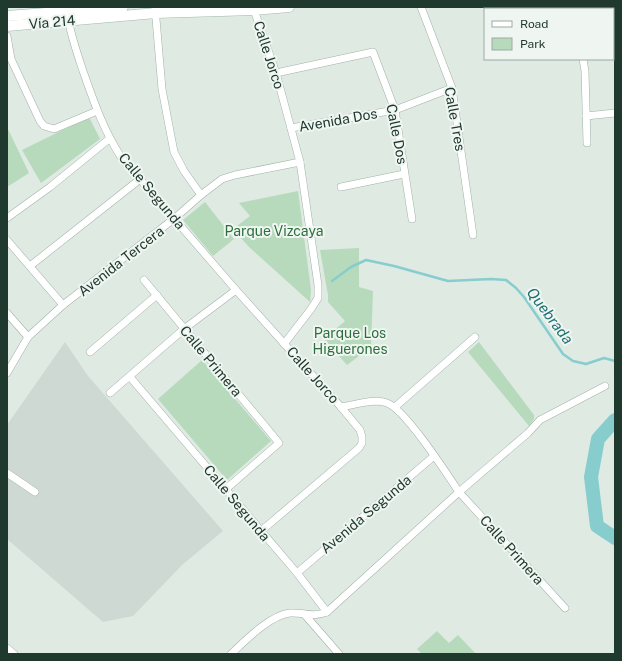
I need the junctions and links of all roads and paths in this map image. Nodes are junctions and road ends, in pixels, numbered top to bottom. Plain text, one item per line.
1 (123, 7) edge
2 (289, 7) edge
3 (421, 7) edge
4 (253, 8) edge
5 (156, 10) edge
6 (89, 12) edge
7 (7, 16) edge
8 (68, 16) junction
9 (7, 26) edge
10 (7, 36) edge
11 (583, 60) edge
12 (276, 73) junction
13 (452, 88) junction
14 (395, 110) junction
15 (97, 111) junction
16 (615, 113) edge
17 (586, 116) junction
18 (291, 128) junction
19 (110, 139) junction
20 (587, 143) dead end
21 (300, 162) junction
22 (404, 174) junction
23 (139, 180) junction
24 (341, 187) dead end
25 (201, 195) junction
26 (7, 218) edge
27 (175, 218) junction
28 (412, 219) dead end
29 (473, 235) dead end
30 (7, 240) edge
31 (30, 266) junction
32 (144, 280) dead end
33 (236, 290) junction
34 (157, 295) junction
35 (63, 305) junction
36 (7, 313) edge
37 (184, 329) junction
38 (28, 337) junction
39 (475, 337) dead end
40 (284, 344) junction
41 (90, 352) dead end
42 (7, 373) edge
43 (130, 377) junction
44 (605, 386) dead end
45 (110, 393) dead end
46 (341, 407) junction
47 (395, 407) junction
48 (434, 456) junction
49 (7, 473) edge
50 (226, 489) junction
51 (35, 492) dead end
52 (459, 492) junction
53 (261, 531) junction
54 (297, 573) junction
55 (565, 608) dead end
56 (326, 612) junction
57 (305, 615) junction
58 (7, 648) edge
59 (14, 654) edge
60 (231, 654) edge
61 (339, 654) edge

1 - 6 main road, Vía 214
2 - 4 main road, Vía 214
3 - 13 street, Calle Tres
4 - 5 main road, Vía 214
4 - 12 street, Calle Jorco
5 - 6 main road, Vía 214
5 - 25 street
6 - 8 main road, Vía 214
7 - 8 main road, Vía 214
8 - 9 main road, Vía 214
8 - 15 street, Calle Segunda
10 - 15 street
11 - 17 street
12 - 14 street, Calle Dos
12 - 18 street, Calle Jorco
13 - 14 street, Avenida Dos
13 - 29 street, Calle Tres
14 - 18 street, Avenida Dos
14 - 22 street, Calle Dos
15 - 19 street, Calle Segunda
16 - 17 street
17 - 20 street
18 - 21 street, Calle Jorco
19 - 23 street, Calle Segunda
19 - 26 street
21 - 25 street, Avenida Tercera
21 - 40 street, Calle Jorco
22 - 24 street
22 - 28 street, Calle Dos
23 - 27 street, Calle Segunda
23 - 31 street
25 - 27 street, Avenida Tercera
27 - 33 street, Calle Segunda
27 - 35 street, Avenida Tercera
30 - 31 street
31 - 35 street
32 - 34 street, Calle Primera
33 - 37 street
33 - 40 street, Calle Segunda
34 - 37 street, Calle Primera
34 - 41 street
35 - 38 street, Avenida Tercera
36 - 38 street
37 - 43 street
37 - 50 street, Calle Primera
38 - 42 street, Avenida Tercera
39 - 47 street
40 - 46 street, Calle Jorco
43 - 45 street
43 - 50 street, Calle Segunda
44 - 52 street
46 - 47 street, Calle Jorco
46 - 53 street
47 - 48 street
48 - 52 street
48 - 54 street, Avenida Segunda
49 - 51 street
50 - 53 street, Calle Segunda
52 - 55 street, Calle Primera
52 - 56 street
53 - 54 street, Calle Segunda
54 - 56 street, Calle Segunda
56 - 57 street
57 - 60 street
57 - 61 street
58 - 59 street

